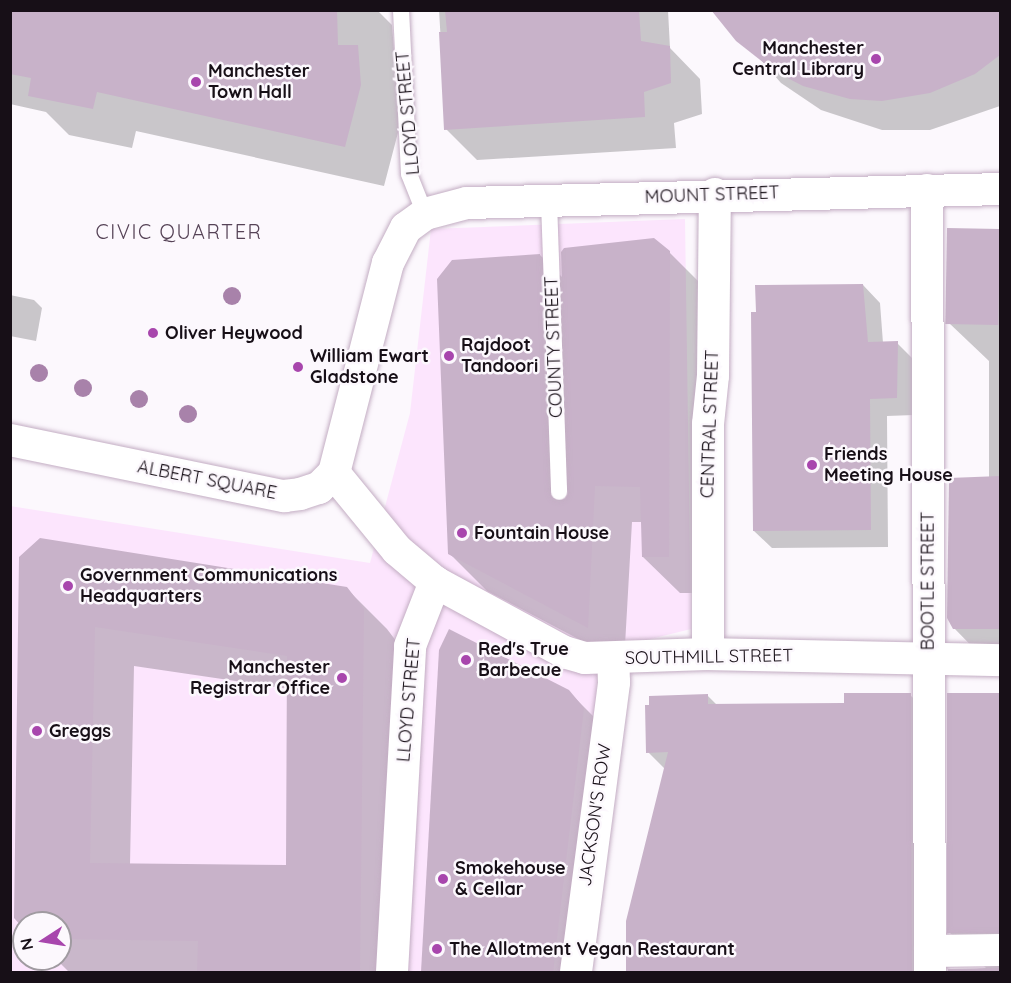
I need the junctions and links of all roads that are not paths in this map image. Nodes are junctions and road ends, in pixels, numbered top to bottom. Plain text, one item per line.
1 (401, 10) edge
2 (1000, 189) edge
3 (927, 190) junction
4 (715, 194) junction
5 (549, 202) junction
6 (425, 214) junction
7 (10, 440) edge
8 (334, 473) junction
9 (559, 492) dead end
10 (435, 582) junction
11 (708, 654) junction
12 (613, 658) junction
13 (928, 659) junction
14 (1000, 660) edge
15 (1000, 950) edge
16 (930, 962) edge
17 (392, 972) edge
18 (576, 972) edge

1 - 6 lane, LLOYD STREET
2 - 3 street, MOUNT STREET
3 - 4 street, MOUNT STREET
3 - 13 street, BOOTLE STREET
4 - 5 street, MOUNT STREET
4 - 11 street, CENTRAL STREET
5 - 6 street, MOUNT STREET
5 - 9 lane, COUNTY STREET
6 - 8 street
7 - 8 street, ALBERT SQUARE
8 - 10 street
10 - 12 street, SOUTHMILL STREET
10 - 17 street, LLOYD STREET
11 - 12 street, SOUTHMILL STREET
11 - 13 street, SOUTHMILL STREET
12 - 18 street, JACKSON'S ROW
13 - 14 street, SOUTHMILL STREET
13 - 16 street, BOOTLE STREET
15 - 16 street

